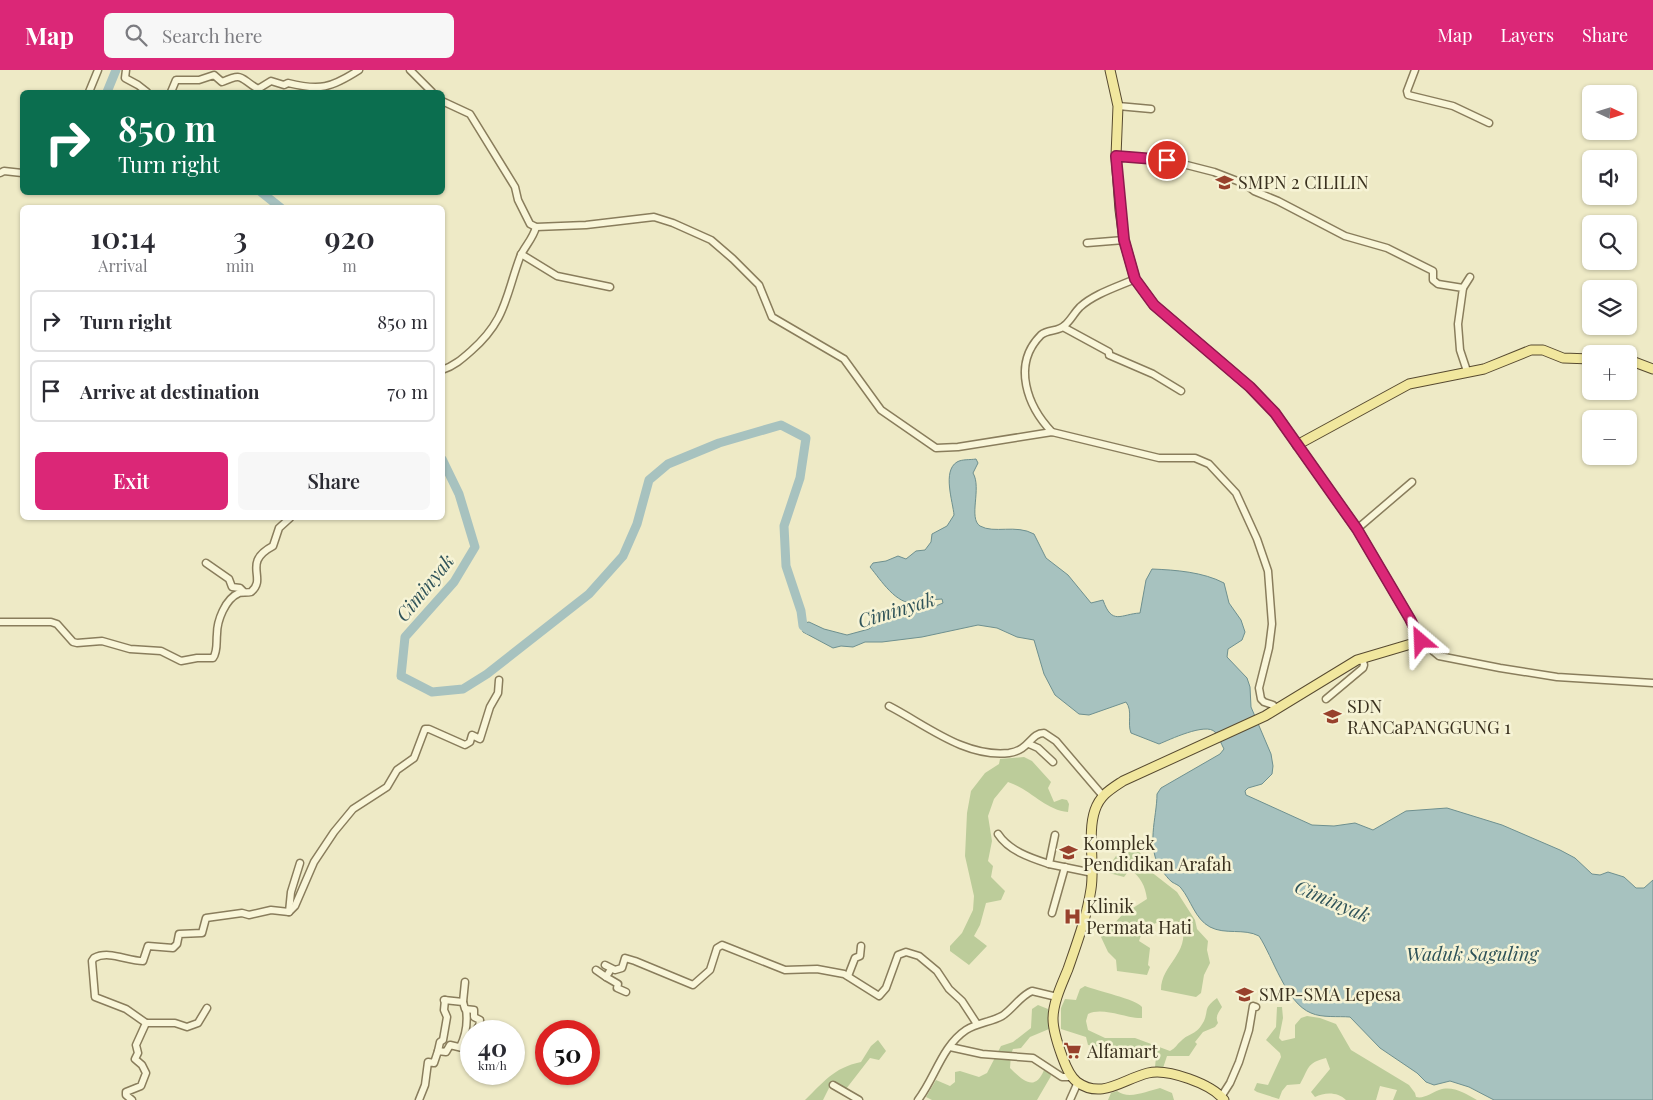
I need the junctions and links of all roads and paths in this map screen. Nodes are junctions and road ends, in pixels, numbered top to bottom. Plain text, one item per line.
1 (98, 70) edge
2 (126, 70) edge
3 (359, 70) edge
4 (410, 70) edge
5 (1110, 70) edge
6 (1415, 70) edge
7 (89, 90) edge
8 (144, 90) edge
9 (172, 90) edge
10 (430, 90) edge
11 (445, 102) edge
12 (1118, 106) junction
13 (1151, 109) dead end
14 (1489, 123) dead end
15 (1116, 156) junction
16 (0, 173) edge
17 (20, 173) edge
18 (536, 227) junction
19 (1124, 240) junction
20 (1088, 244) dead end
21 (521, 254) junction
22 (1470, 277) dead end
23 (1135, 279) junction
24 (610, 287) dead end
25 (1463, 288) junction
26 (1063, 327) junction
27 (1582, 359) edge
28 (1637, 363) edge
29 (445, 369) edge
30 (1653, 369) edge
31 (1467, 371) junction
32 (1181, 390) dead end
33 (1052, 432) junction
34 (1297, 445) junction
35 (1412, 482) dead end
36 (288, 520) edge
37 (1357, 529) junction
38 (206, 564) dead end
39 (244, 592) junction
40 (0, 622) edge
41 (1421, 641) junction
42 (1362, 658) junction
43 (499, 680) dead end
44 (1653, 683) edge
45 (1326, 699) dead end
46 (889, 706) dead end
47 (1276, 709) junction
48 (1029, 744) junction
49 (1053, 762) dead end
50 (1103, 796) junction
51 (998, 834) dead end
52 (1055, 836) dead end
53 (300, 863) dead end
54 (1049, 864) junction
55 (1065, 867) junction
56 (1093, 873) junction
57 (289, 912) junction
58 (1052, 913) dead end
59 (861, 946) dead end
60 (596, 970) dead end
61 (848, 976) junction
62 (606, 977) junction
63 (465, 982) dead end
64 (626, 992) dead end
65 (1057, 997) junction
66 (464, 1002) junction
67 (1256, 1006) dead end
68 (207, 1008) dead end
69 (466, 1010) junction
70 (466, 1020) edge
71 (480, 1020) edge
72 (146, 1023) junction
73 (977, 1024) junction
74 (460, 1047) edge
75 (950, 1047) junction
76 (438, 1051) junction
77 (1075, 1080) junction
78 (833, 1086) dead end
79 (1223, 1098) edge
80 (132, 1100) edge
81 (419, 1100) edge
82 (859, 1100) edge
83 (918, 1100) edge
84 (1070, 1100) edge

1 - 7 street
2 - 8 street
3 - 9 street
4 - 10 street
5 - 12 main road
6 - 14 street
11 - 18 street
12 - 13 street
12 - 15 main road
15 - 19 main road
15 - 25 street
16 - 17 street
18 - 21 street
18 - 33 street
19 - 20 street
19 - 23 main road
21 - 24 street
21 - 29 street
22 - 25 street
23 - 26 street
23 - 34 main road
25 - 31 street
26 - 32 street
26 - 33 street
27 - 31 main road
28 - 30 main road
31 - 34 main road
33 - 47 street
34 - 37 main road
35 - 37 street
36 - 39 street
37 - 41 main road
38 - 39 street
39 - 40 street
41 - 42 main road
41 - 44 street
42 - 45 street
42 - 47 main road
43 - 57 street
46 - 48 street
47 - 50 main road
48 - 49 street
48 - 50 street
50 - 56 main road
51 - 54 street
52 - 54 street
53 - 57 street
54 - 55 street
55 - 56 street
55 - 58 street
56 - 65 main road
57 - 72 street
59 - 61 street
60 - 62 street
61 - 62 street
61 - 73 street
62 - 64 street
63 - 66 street
65 - 73 street
65 - 77 main road
66 - 69 street
66 - 76 street
67 - 79 street
68 - 72 street
69 - 70 street
69 - 71 street
72 - 80 street
73 - 75 street
74 - 76 street
75 - 77 street
75 - 83 street
76 - 81 street
77 - 79 main road
77 - 84 street
78 - 82 street

